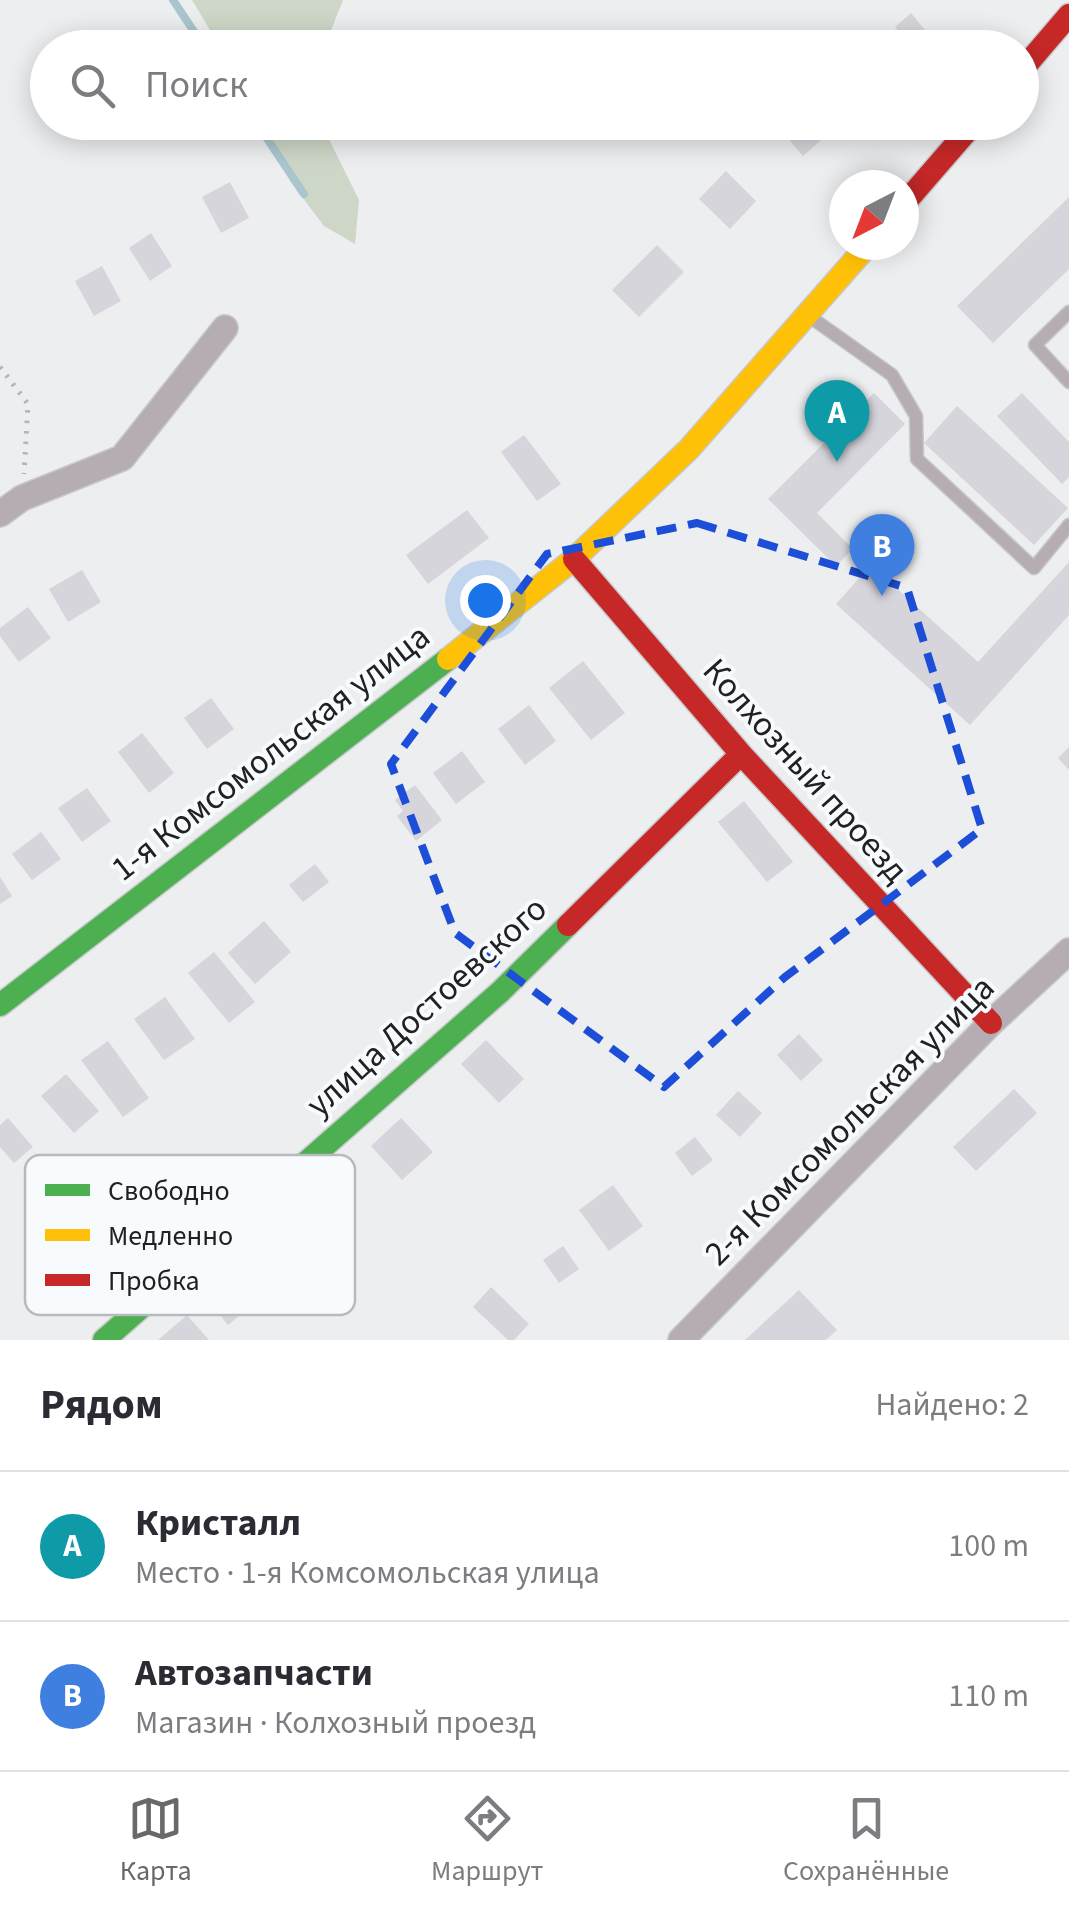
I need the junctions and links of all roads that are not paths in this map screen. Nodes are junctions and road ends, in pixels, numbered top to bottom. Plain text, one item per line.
1 (1066, 27) edge
2 (1039, 53) edge
3 (959, 140) edge
4 (919, 187) edge
5 (855, 260) edge
6 (1069, 312) edge
7 (807, 314) junction
8 (226, 328) dead end
9 (1069, 382) edge
10 (0, 514) edge
11 (1069, 524) edge
12 (574, 558) junction
13 (741, 754) junction
14 (1069, 951) edge
15 (0, 1005) edge
16 (991, 1024) junction
17 (315, 1155) edge
18 (132, 1315) edge
19 (104, 1340) edge
20 (681, 1340) edge

1 - 2 street
3 - 4 street
5 - 7 street, 1-я Комсомольская улица
6 - 9 lane
7 - 11 lane
7 - 12 street, 1-я Комсомольская улица
8 - 10 street
12 - 13 street, Колхозный проезд
12 - 15 street, 1-я Комсомольская улица
13 - 16 street, Колхозный проезд
13 - 17 street, улица Достоевского
14 - 16 street, 2-я Комсомольская улица
16 - 20 street, 2-я Комсомольская улица
18 - 19 street, улица Достоевского

